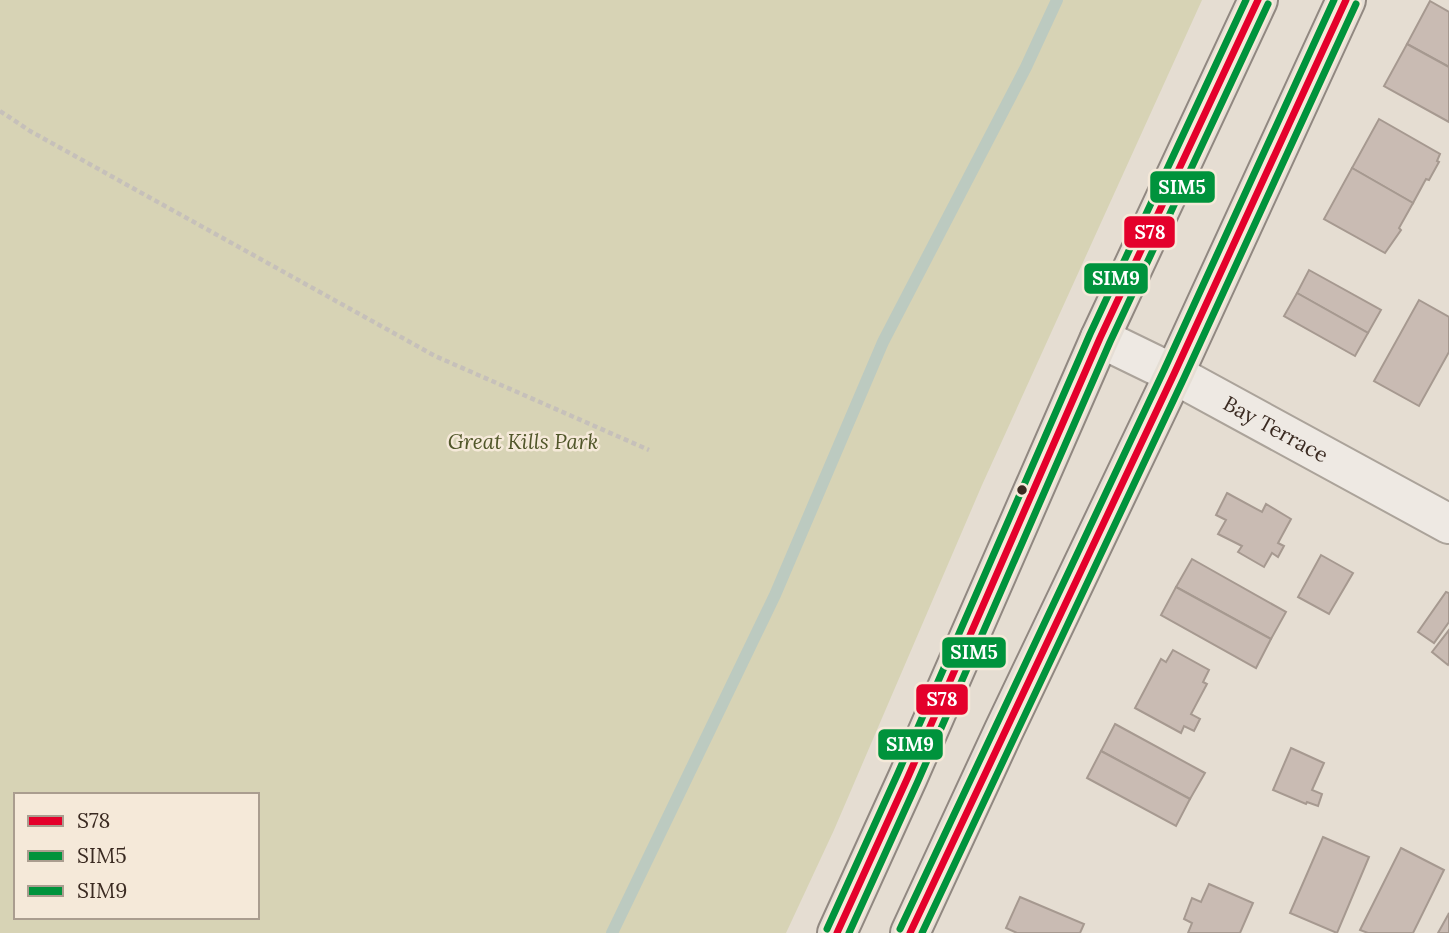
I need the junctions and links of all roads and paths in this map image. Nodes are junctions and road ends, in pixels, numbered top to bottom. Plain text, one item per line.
1 (1258, 0) edge
2 (1346, 0) edge
3 (0, 111) edge
4 (1100, 338) junction
5 (1174, 374) junction
6 (649, 450) dead end
7 (1449, 524) edge
8 (837, 933) edge
9 (910, 933) edge

1 - 4 main road
2 - 5 main road
3 - 6 path
4 - 5 street, Bay Terrace
4 - 8 main road
5 - 7 street, Bay Terrace
5 - 9 main road

